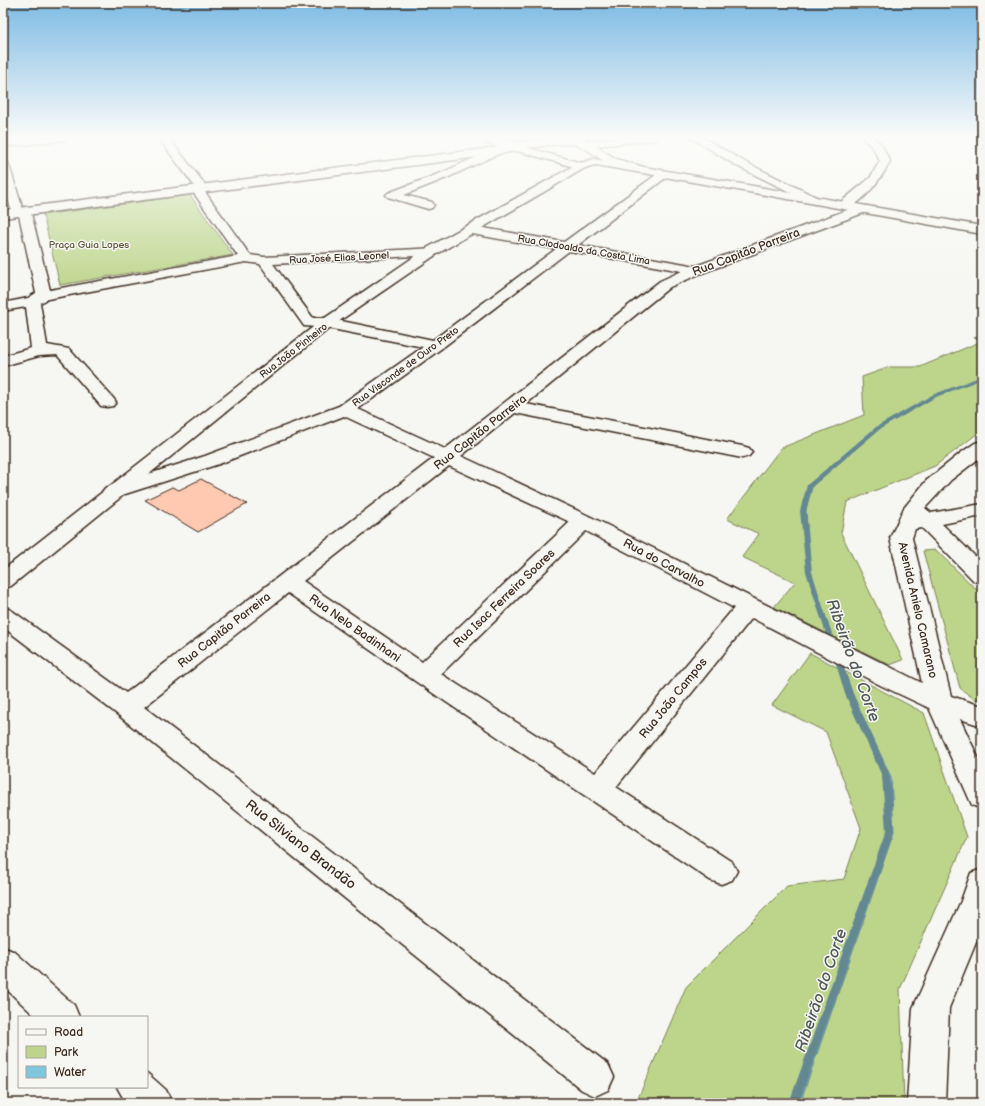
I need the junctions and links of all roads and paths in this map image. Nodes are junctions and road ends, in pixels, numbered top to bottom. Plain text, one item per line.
1 (13, 189) edge
2 (209, 189) edge
3 (408, 189) edge
4 (550, 189) edge
5 (644, 189) edge
6 (748, 189) edge
7 (791, 189) edge
8 (865, 189) edge
9 (198, 190) junction
10 (814, 200) junction
11 (428, 205) dead end
12 (854, 207) junction
13 (22, 212) junction
14 (3, 214) edge
15 (472, 230) junction
16 (982, 230) edge
17 (567, 246) junction
18 (432, 251) junction
19 (246, 258) junction
20 (264, 261) junction
21 (697, 270) junction
22 (38, 298) junction
23 (3, 307) edge
24 (327, 323) junction
25 (436, 345) junction
26 (40, 351) junction
27 (3, 361) edge
28 (107, 402) dead end
29 (512, 408) junction
30 (346, 410) junction
31 (982, 448) edge
32 (742, 452) dead end
33 (448, 456) junction
34 (112, 492) junction
35 (982, 510) edge
36 (915, 518) junction
37 (584, 521) junction
38 (982, 576) edge
39 (3, 580) edge
40 (287, 581) junction
41 (748, 608) junction
42 (3, 615) edge
43 (424, 675) junction
44 (939, 702) junction
45 (126, 707) junction
46 (982, 716) edge
47 (598, 790) junction
48 (982, 797) edge
49 (721, 871) dead end
50 (980, 897) edge
51 (3, 962) edge
52 (60, 1016) edge
53 (595, 1077) dead end
54 (137, 1088) edge
55 (153, 1103) edge
56 (926, 1103) edge

1 - 13 street
2 - 9 street
3 - 11 street
4 - 15 street, Rua João Pinheiro
5 - 17 street, Rua Visconde de Ouro Preto
6 - 10 street
7 - 10 street
8 - 12 street
9 - 13 street
9 - 19 street
10 - 12 street
12 - 16 street
12 - 21 street, Rua Capitão Parreira
13 - 14 street
13 - 22 street
15 - 17 street, Rua Clodoaldo da Costa Lima
15 - 18 street, Rua João Pinheiro
17 - 21 street, Rua Clodoaldo da Costa Lima
17 - 25 street, Rua Visconde de Ouro Preto
18 - 20 street, Rua José Elias Leonel
18 - 24 street, Rua João Pinheiro
19 - 20 street, Rua José Elias Leonel
19 - 22 street
20 - 24 street
21 - 29 street, Rua Capitão Parreira
22 - 23 street
22 - 26 street
24 - 25 street
24 - 34 street, Rua João Pinheiro
25 - 30 street, Rua Visconde de Ouro Preto
26 - 27 street
26 - 28 street
29 - 32 street
29 - 33 street, Rua Capitão Parreira
30 - 33 street, Rua do Carvalho
30 - 34 street, Rua Visconde de Ouro Preto
31 - 36 street
33 - 37 street, Rua do Carvalho
33 - 40 street, Rua Capitão Parreira
34 - 39 street, Rua João Pinheiro
35 - 36 street
36 - 38 street
36 - 44 street, Avenida Anielo Camarano
37 - 41 street, Rua do Carvalho
37 - 43 street, Rua Isac Ferreira Soares
40 - 43 street, Rua Nelo Badinhani
40 - 45 street, Rua Capitão Parreira
41 - 44 street, Rua do Carvalho
41 - 47 street, Rua João Campos
42 - 45 street, Rua Silviano Brandão
43 - 47 street, Rua Nelo Badinhani
44 - 46 street, Rua do Carvalho
44 - 48 street, Avenida Anielo Camarano
45 - 53 street, Rua Silviano Brandão
47 - 49 street, Rua Nelo Badinhani
50 - 56 street
51 - 52 street
54 - 55 street

